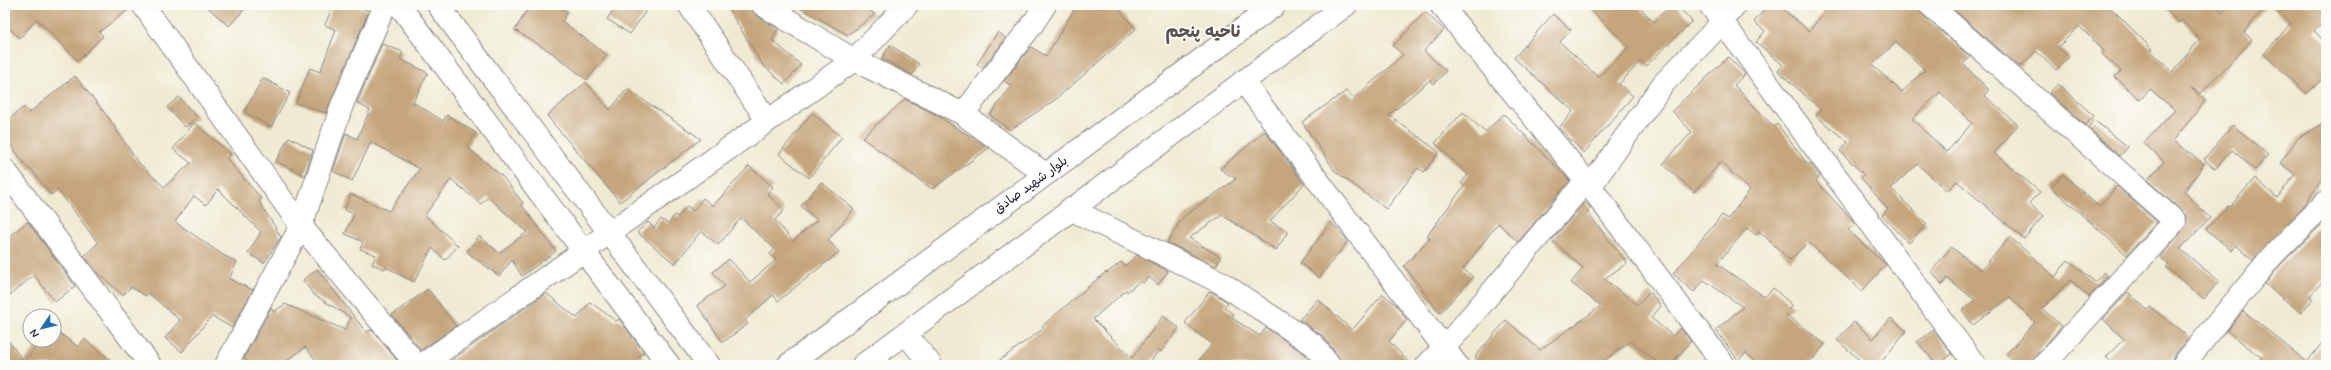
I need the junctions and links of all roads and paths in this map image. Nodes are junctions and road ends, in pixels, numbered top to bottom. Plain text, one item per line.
1 (143, 5) edge
2 (385, 5) edge
3 (399, 5) edge
4 (438, 5) edge
5 (690, 5) edge
6 (763, 5) edge
7 (907, 5) edge
8 (1045, 5) edge
9 (1275, 5) edge
10 (1346, 5) edge
11 (1441, 5) edge
12 (1930, 5) edge
13 (1722, 10) edge
14 (854, 60) junction
15 (1243, 81) junction
16 (964, 114) junction
17 (767, 120) junction
18 (5, 170) edge
19 (1045, 174) junction
20 (1588, 184) junction
21 (2326, 202) edge
22 (1070, 209) junction
23 (301, 226) junction
24 (611, 232) junction
25 (583, 251) junction
26 (906, 334) junction
27 (1451, 356) edge
28 (150, 365) edge
29 (226, 365) edge
30 (417, 365) edge
31 (422, 365) edge
32 (668, 365) edge
33 (709, 365) edge
34 (788, 365) edge
35 (863, 365) edge
36 (931, 365) edge
37 (1329, 365) edge
38 (1427, 365) edge
39 (1724, 365) edge
40 (1975, 365) edge
41 (2044, 365) edge
42 (2183, 365) edge

1 - 23 street
2 - 23 street
3 - 25 street
4 - 24 street
5 - 17 street
6 - 14 street
7 - 14 street
8 - 16 street
9 - 19 street, بلوار شهید صادق
10 - 15 street
11 - 20 street
12 - 41 street
13 - 20 street
13 - 40 street
14 - 16 street
14 - 17 street
15 - 22 street
15 - 27 street
16 - 19 street
17 - 24 street
18 - 28 street
19 - 34 street, بلوار شهید صادق
20 - 27 street
20 - 39 street
21 - 42 street
22 - 26 street
22 - 37 street
23 - 29 street
23 - 30 street
24 - 25 street
24 - 33 street
25 - 31 street
25 - 32 street
26 - 35 street
26 - 36 street
27 - 38 street

